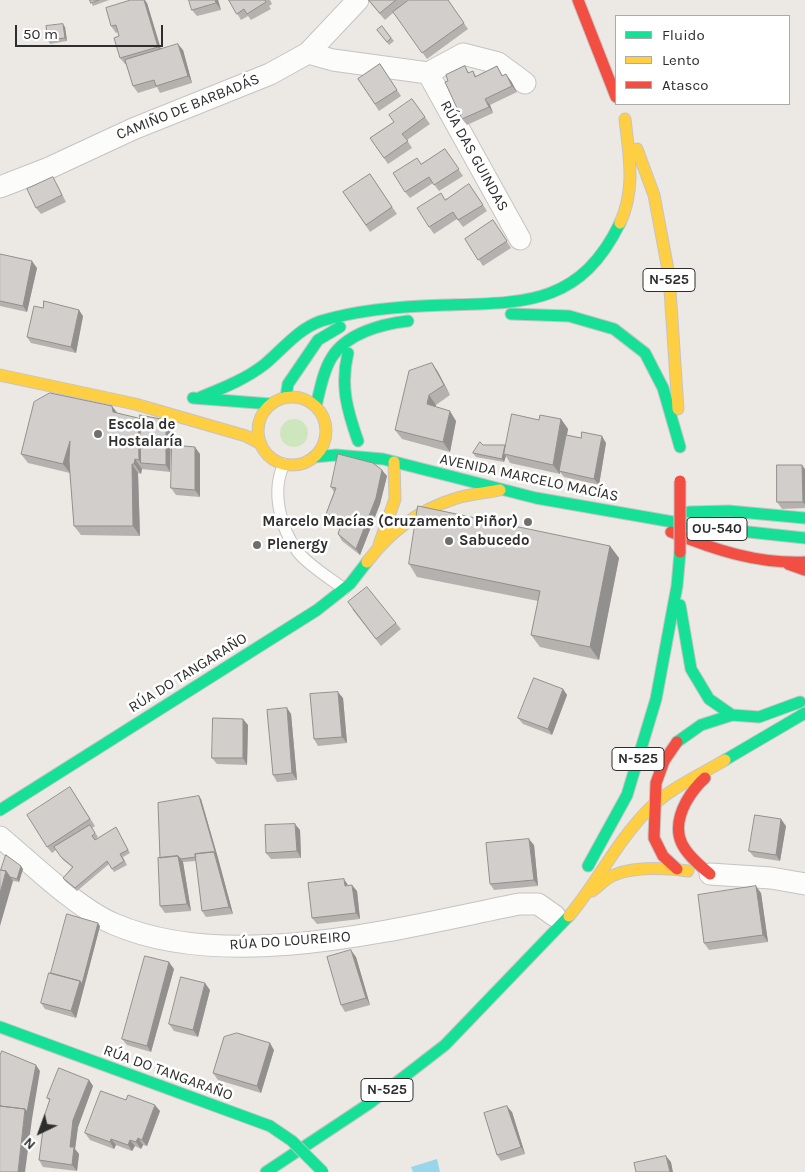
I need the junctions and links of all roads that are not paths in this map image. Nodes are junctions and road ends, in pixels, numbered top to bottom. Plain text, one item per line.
1 (358, 0) edge
2 (578, 0) edge
3 (308, 52) junction
4 (428, 73) junction
5 (525, 84) dead end
6 (615, 94) edge
7 (619, 105) edge
8 (625, 119) junction
9 (0, 187) edge
10 (520, 239) dead end
11 (368, 311) junction
12 (470, 316) dead end
13 (420, 320) dead end
14 (351, 341) junction
15 (0, 374) edge
16 (201, 397) junction
17 (286, 397) junction
18 (182, 399) dead end
19 (164, 401) dead end
20 (135, 404) junction
21 (271, 404) junction
22 (316, 406) junction
23 (326, 424) junction
24 (358, 441) junction
25 (261, 444) junction
26 (314, 457) junction
27 (394, 462) junction
28 (284, 464) junction
29 (680, 477) dead end
30 (500, 490) junction
31 (630, 515) junction
32 (805, 518) edge
33 (805, 538) edge
34 (379, 546) junction
35 (805, 562) edge
36 (788, 564) junction
37 (805, 570) edge
38 (677, 586) junction
39 (344, 589) junction
40 (805, 698) edge
41 (805, 713) edge
42 (732, 715) junction
43 (731, 756) junction
44 (654, 805) junction
45 (0, 810) edge
46 (0, 837) edge
47 (677, 869) junction
48 (710, 874) junction
49 (580, 880) dead end
50 (805, 884) edge
51 (587, 895) junction
52 (560, 908) joint
53 (496, 993) junction
54 (0, 1027) edge
55 (266, 1172) edge
56 (323, 1172) edge

1 - 3 street, CAMIÑO DE BARBADÁS
2 - 6 main road
3 - 4 street
3 - 9 street, CAMIÑO DE BARBADÁS
4 - 5 street
4 - 10 street, RÚA DAS GUINDAS
7 - 8 main road, N-525
8 - 11 main road
8 - 12 main road, N-525
11 - 16 main road
11 - 17 main road
13 - 14 main road
14 - 22 main road
14 - 24 main road
15 - 20 main road
16 - 18 main road
16 - 21 main road
17 - 21 main road
17 - 22 main road
19 - 20 main road
20 - 25 main road
21 - 25 main road
22 - 23 main road
23 - 24 main road, AVENIDA MARCELO MACÍAS / OU-540
23 - 26 main road
24 - 27 main road, AVENIDA MARCELO MACÍAS / OU-540
25 - 28 main road
26 - 27 main road, AVENIDA MARCELO MACÍAS / OU-540
26 - 28 main road, OU-540
27 - 30 main road, AVENIDA MARCELO MACÍAS / OU-540
27 - 34 main road, RÚA DO TANGARAÑO
28 - 39 lane
29 - 38 main road, N-525, bridge
30 - 31 main road, AVENIDA MARCELO MACÍAS / OU-540
30 - 34 main road, RÚA DO TANGARAÑO
31 - 32 main road, OU-540
31 - 33 main road, OU-540
31 - 36 main road, OU-540
34 - 39 main road, RÚA DO TANGARAÑO
35 - 36 main road, OU-540
36 - 37 main road
38 - 42 main road
38 - 49 main road, N-525
39 - 45 main road, RÚA DO TANGARAÑO
40 - 42 main road
41 - 43 main road
42 - 44 main road
43 - 44 main road
43 - 48 main road
44 - 47 main road
44 - 51 main road
46 - 52 street, RÚA DO LOUREIRO
47 - 48 main road
47 - 51 main road
48 - 50 street
51 - 53 main road
52 - 53 main road, N-525
53 - 55 main road, N-525
54 - 56 main road, RÚA DO TANGARAÑO, bridge

